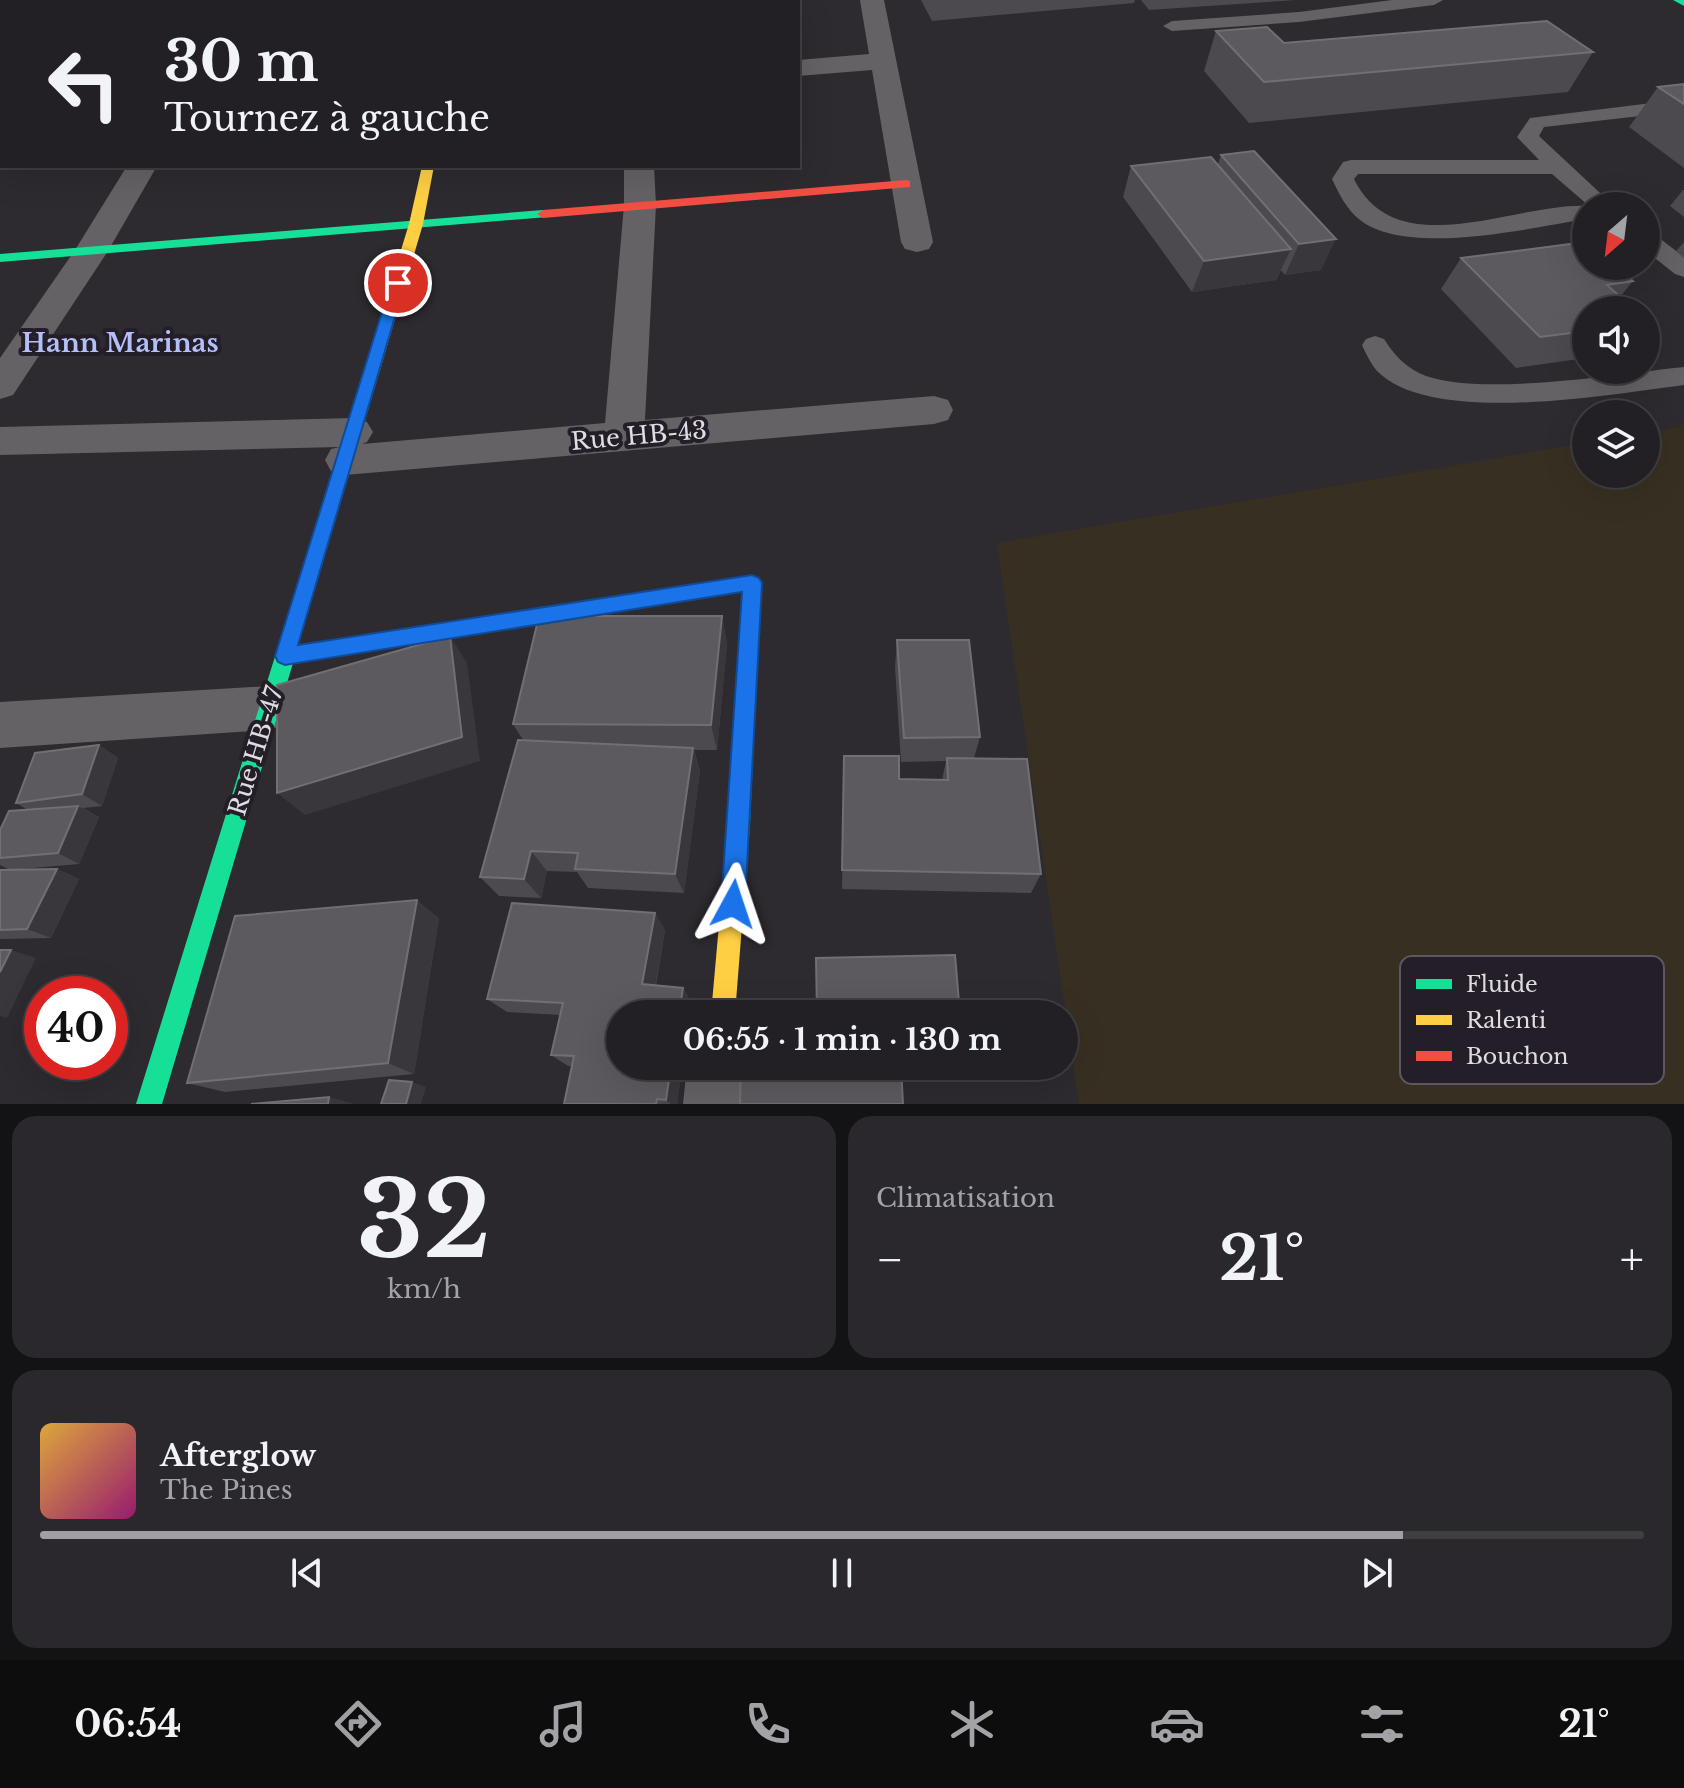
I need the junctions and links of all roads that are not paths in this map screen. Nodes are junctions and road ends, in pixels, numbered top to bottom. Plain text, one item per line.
1 (872, 0) edge
2 (1434, 0) edge
3 (1678, 0) edge
4 (1684, 3) edge
5 (1172, 26) dead end
6 (883, 61) junction
7 (800, 68) edge
8 (1684, 105) edge
9 (1558, 167) junction
10 (141, 168) edge
11 (428, 168) edge
12 (639, 168) edge
13 (906, 184) junction
14 (1587, 192) edge
15 (640, 205) junction
16 (1572, 214) edge
17 (416, 224) junction
18 (917, 242) dead end
19 (1660, 250) edge
20 (91, 251) junction
21 (0, 258) edge
22 (1684, 269) edge
23 (1375, 345) dead end
24 (1684, 376) edge
25 (0, 386) edge
26 (934, 410) dead end
27 (624, 437) junction
28 (0, 441) edge
29 (349, 446) junction
30 (285, 656) junction
31 (269, 708) junction
32 (0, 725) edge
33 (724, 1000) edge
34 (717, 1080) edge
35 (149, 1104) edge
36 (715, 1104) edge

1 - 6 street
2 - 5 lane
3 - 4 street
6 - 7 street
6 - 13 street
8 - 9 lane
9 - 14 lane
9 - 16 lane
10 - 20 street
11 - 17 street, Rue HB-47
12 - 15 street
13 - 15 street
13 - 18 street
15 - 17 street
15 - 27 street
17 - 20 street
17 - 29 street, Rue HB-47
19 - 22 lane
20 - 21 street
20 - 25 street
23 - 24 lane
26 - 27 street, Rue HB-43
27 - 29 street, Rue HB-43
28 - 29 street, Rue HB-43
29 - 30 street, Rue HB-47
30 - 31 street, Rue HB-47
30 - 33 street
31 - 32 street
31 - 35 street, Rue HB-47
34 - 36 street

